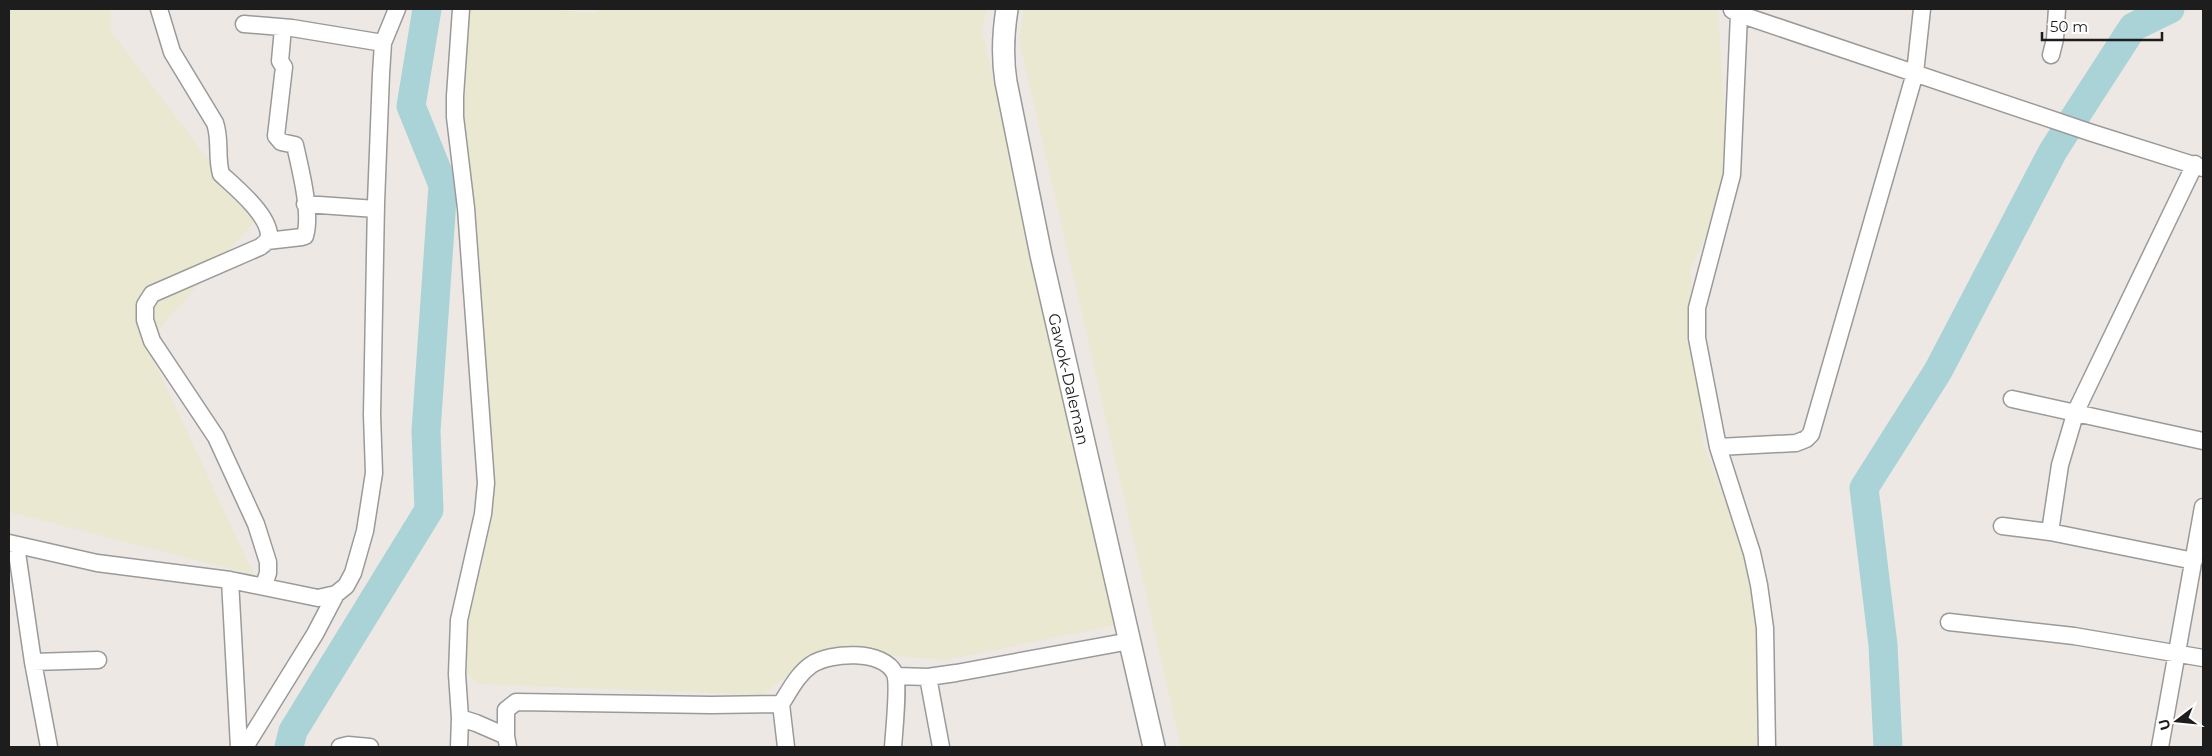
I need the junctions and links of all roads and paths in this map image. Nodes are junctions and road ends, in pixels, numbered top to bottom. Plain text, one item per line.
1 (159, 9) edge
2 (397, 9) edge
3 (461, 9) edge
4 (1006, 9) edge
5 (1922, 9) edge
6 (2057, 9) edge
7 (1734, 11) edge
8 (244, 24) dead end
9 (283, 28) junction
10 (383, 43) junction
11 (2051, 55) dead end
12 (1916, 73) junction
13 (2199, 166) edge
14 (305, 204) junction
15 (376, 209) junction
16 (267, 240) junction
17 (2012, 399) dead end
18 (2076, 411) junction
19 (2203, 441) edge
20 (1718, 446) junction
21 (2203, 507) edge
22 (2002, 526) dead end
23 (2050, 532) junction
24 (12, 545) edge
25 (2194, 561) junction
26 (230, 580) junction
27 (264, 585) junction
28 (336, 594) junction
29 (1949, 622) dead end
30 (1130, 642) junction
31 (2177, 654) junction
32 (2203, 658) edge
33 (98, 660) dead end
34 (33, 662) junction
35 (896, 676) junction
36 (928, 677) junction
37 (781, 704) junction
38 (468, 720) junction
39 (507, 742) edge
40 (49, 747) edge
41 (239, 747) edge
42 (245, 747) edge
43 (340, 747) edge
44 (370, 747) edge
45 (459, 747) edge
46 (786, 747) edge
47 (893, 747) edge
48 (941, 747) edge
49 (1154, 747) edge
50 (1767, 747) edge
51 (2160, 747) edge

1 - 16 street
2 - 10 street
3 - 38 street
4 - 30 street, Gawok-Daleman
5 - 12 street
6 - 11 street
7 - 12 street
7 - 20 street
8 - 9 street
9 - 10 street
9 - 14 street
10 - 15 street
12 - 13 street
12 - 20 street
13 - 18 street
14 - 15 street
14 - 16 street
15 - 28 street
16 - 27 street
17 - 18 street
18 - 19 street
18 - 23 street
20 - 50 street
21 - 25 street
22 - 23 street
23 - 25 street
24 - 26 street
24 - 34 street
25 - 31 street
26 - 27 street
26 - 41 street
27 - 28 street
28 - 42 street
29 - 31 street
30 - 36 street
30 - 49 street, Gawok-Daleman
31 - 32 street
31 - 51 street
33 - 34 street
34 - 40 street
35 - 36 street
35 - 37 street
35 - 47 street
36 - 48 street
37 - 39 street
37 - 46 street
38 - 39 street
38 - 45 street
43 - 44 street

